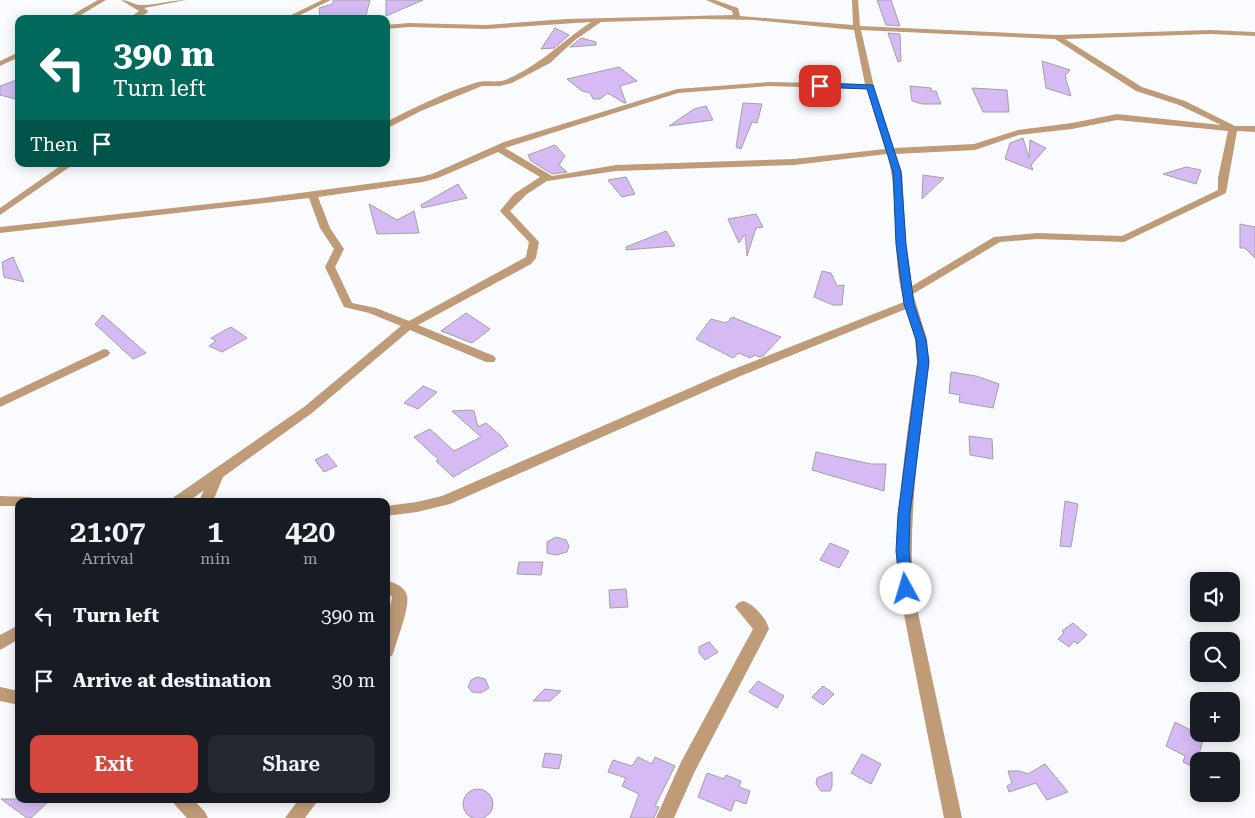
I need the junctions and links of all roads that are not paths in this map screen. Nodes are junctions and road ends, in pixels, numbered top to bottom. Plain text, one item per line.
1 (103, 0) edge
2 (124, 0) edge
3 (183, 0) edge
4 (328, 0) edge
5 (709, 0) edge
6 (855, 0) edge
7 (138, 7) junction
8 (75, 15) edge
9 (137, 15) edge
10 (295, 15) edge
11 (737, 18) junction
12 (600, 20) junction
13 (390, 27) edge
14 (857, 28) junction
15 (1255, 34) edge
16 (1057, 37) junction
17 (15, 55) edge
18 (0, 56) edge
19 (15, 56) edge
20 (0, 64) edge
21 (870, 87) junction
22 (390, 124) edge
23 (1233, 128) junction
24 (1255, 129) edge
25 (498, 148) junction
26 (891, 151) junction
27 (65, 167) edge
28 (546, 178) junction
29 (313, 196) junction
30 (0, 212) edge
31 (0, 230) edge
32 (908, 299) junction
33 (408, 326) junction
34 (104, 353) dead end
35 (490, 359) dead end
36 (0, 403) edge
37 (218, 473) junction
38 (184, 498) edge
39 (207, 498) edge
40 (0, 501) edge
41 (15, 501) edge
42 (390, 510) edge
43 (390, 587) edge
44 (742, 607) dead end
45 (15, 634) edge
46 (390, 637) edge
47 (0, 643) edge
48 (0, 694) edge
49 (15, 697) edge
50 (184, 803) edge
51 (307, 803) edge
52 (199, 818) edge
53 (294, 818) edge
54 (665, 818) edge
55 (953, 818) edge

1 - 8 street
2 - 7 street
3 - 7 street
4 - 10 street
5 - 11 street
6 - 14 street
7 - 9 street
11 - 12 street
11 - 14 street
12 - 13 street
12 - 22 street
14 - 16 street
14 - 21 street
15 - 16 street
16 - 23 street
17 - 18 street
19 - 20 street
21 - 25 street
21 - 26 street
23 - 24 street
23 - 26 street
23 - 32 street
25 - 28 street
25 - 29 street
26 - 28 street
26 - 32 street
27 - 30 street
28 - 33 street
29 - 31 street
29 - 33 street
32 - 42 street
32 - 55 street
33 - 35 street
33 - 37 street
34 - 36 street
37 - 38 street
37 - 39 street
40 - 41 street
43 - 46 street
44 - 54 street
45 - 47 street
48 - 49 street
50 - 52 street
51 - 53 street

